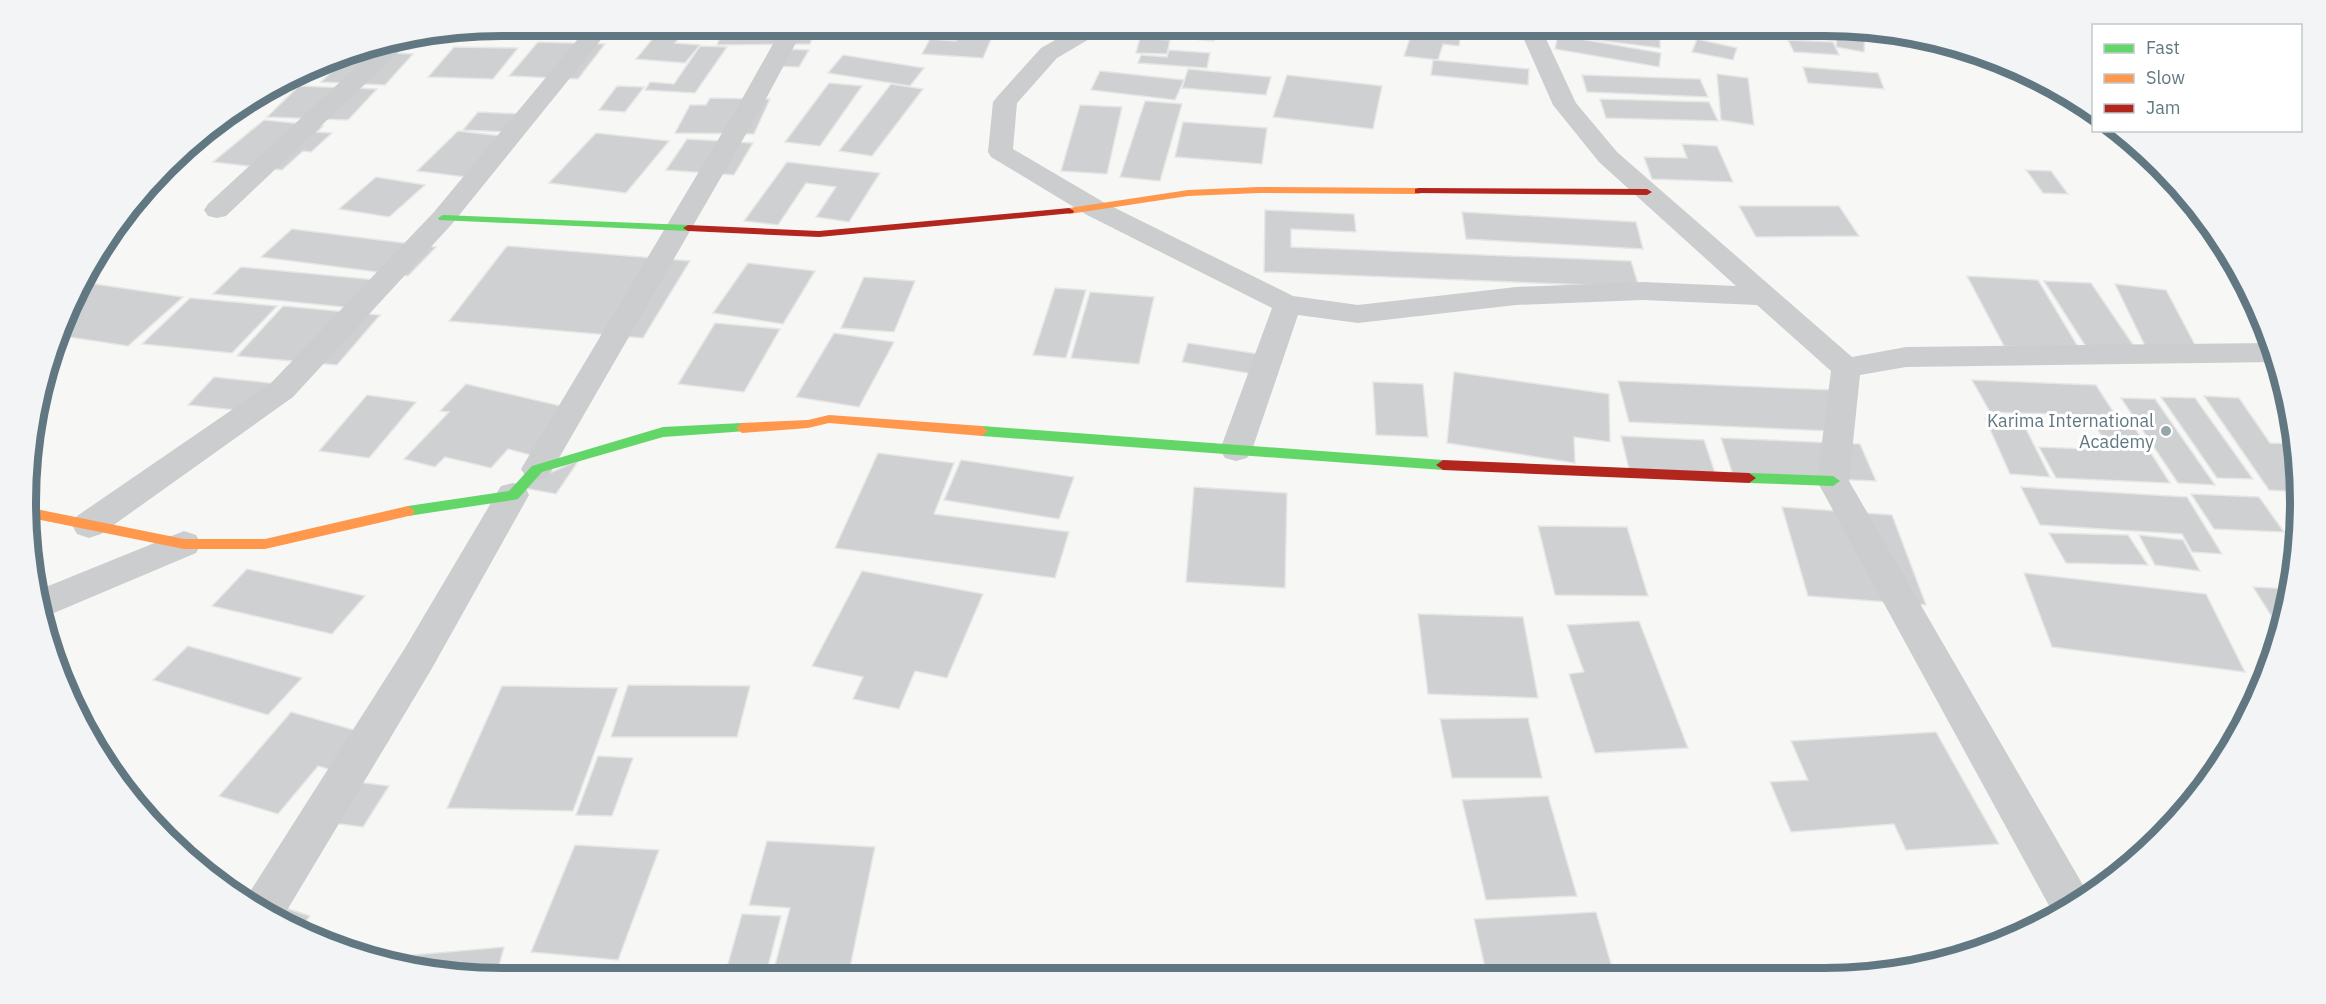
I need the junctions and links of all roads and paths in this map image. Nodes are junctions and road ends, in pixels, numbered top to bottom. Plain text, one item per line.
1 (593, 36) edge
2 (788, 36) edge
3 (1078, 36) edge
4 (1534, 36) edge
5 (387, 51) edge
6 (1647, 192) junction
7 (1096, 209) junction
8 (217, 210) dead end
9 (443, 218) junction
10 (678, 228) junction
11 (1765, 296) junction
12 (1287, 304) junction
13 (2265, 353) edge
14 (1846, 368) junction
15 (1236, 450) junction
16 (1833, 481) junction
17 (525, 482) junction
18 (36, 514) edge
19 (89, 525) junction
20 (184, 544) junction
21 (47, 602) edge
22 (2068, 899) edge
23 (266, 904) edge

1 - 9 street
2 - 10 street
3 - 7 street
4 - 6 street
5 - 8 street
6 - 7 street
6 - 11 street
7 - 10 street
7 - 12 street
9 - 10 street
9 - 19 street
10 - 17 street
11 - 12 street
11 - 14 street
12 - 15 street
13 - 14 street
14 - 16 street
15 - 16 street
15 - 17 street
16 - 22 street
17 - 20 street
17 - 23 street
18 - 19 street
19 - 20 street
20 - 21 street

